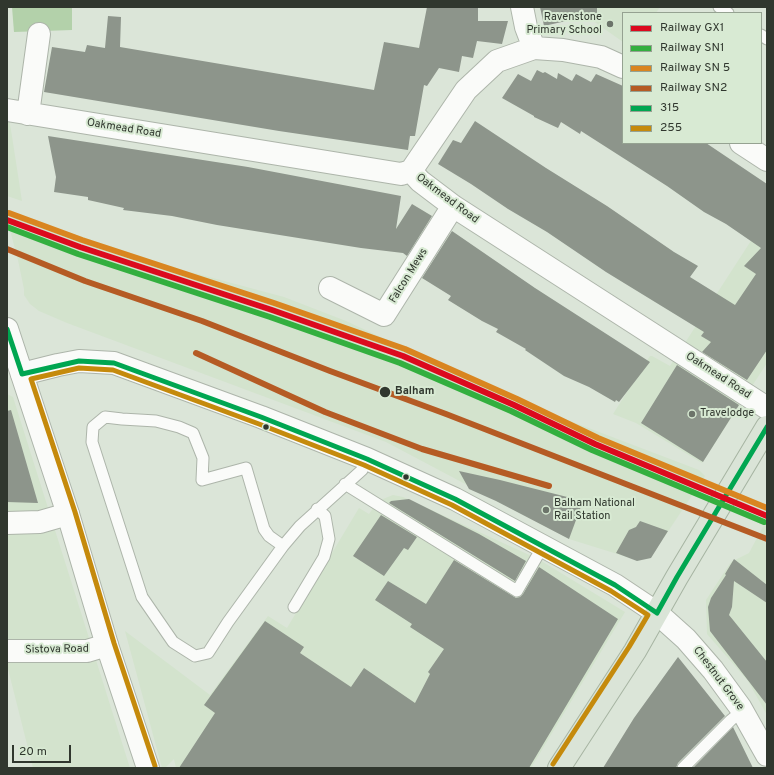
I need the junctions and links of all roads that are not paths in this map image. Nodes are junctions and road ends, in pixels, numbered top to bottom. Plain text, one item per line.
1 (522, 7) edge
2 (39, 34) dead end
3 (534, 48) junction
4 (622, 67) edge
5 (17, 112) edge
6 (743, 144) edge
7 (767, 160) edge
8 (411, 171) junction
9 (453, 206) junction
10 (330, 288) dead end
11 (7, 329) edge
12 (15, 362) edge
13 (767, 408) edge
14 (767, 427) edge
15 (367, 459) junction
16 (345, 484) junction
17 (318, 509) junction
18 (68, 514) junction
19 (7, 523) edge
20 (283, 546) junction
21 (543, 546) junction
22 (294, 607) dead end
23 (657, 613) junction
24 (107, 645) junction
25 (7, 651) edge
26 (742, 711) junction
27 (767, 755) edge
28 (148, 768) edge
29 (559, 768) edge
30 (683, 768) edge

1 - 3 street
2 - 5 street
3 - 4 street
3 - 8 street
5 - 8 street, Oakmead Road
6 - 7 street
8 - 9 street, Oakmead Road
9 - 10 street, Falcon Mews
9 - 13 street, Oakmead Road
11 - 12 street
12 - 15 street, Chestnut Grove
12 - 18 street
14 - 23 highway
15 - 16 lane
15 - 21 street, Chestnut Grove
16 - 17 lane
16 - 21 lane
17 - 20 lane
17 - 22 lane
18 - 19 street
18 - 24 street
20 - 20 lane
21 - 23 street, Chestnut Grove
23 - 26 street, Chestnut Grove
23 - 29 highway
24 - 25 street, Sistova Road
24 - 28 street
26 - 27 street, Chestnut Grove
26 - 30 lane

